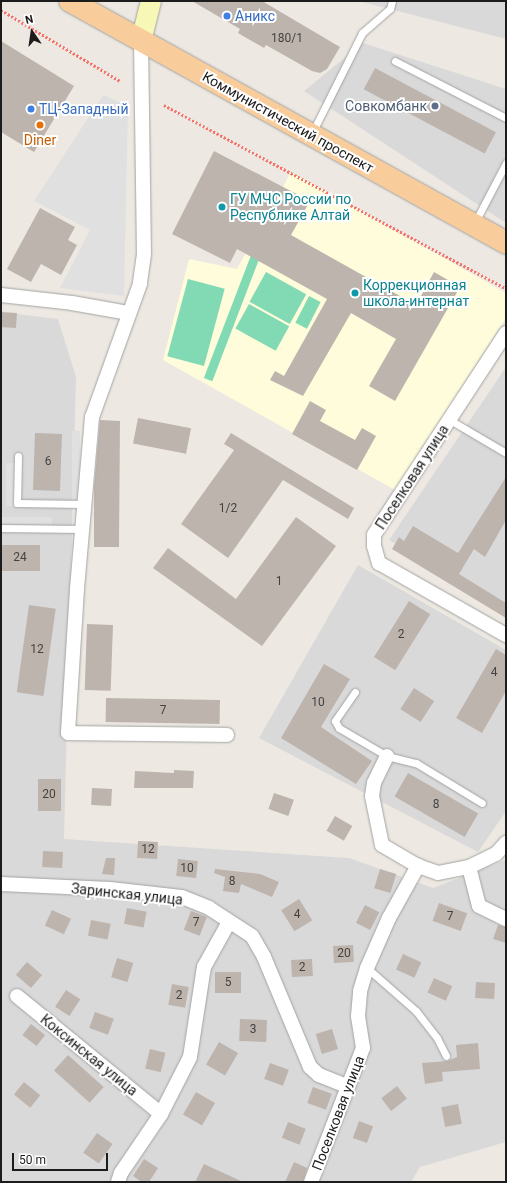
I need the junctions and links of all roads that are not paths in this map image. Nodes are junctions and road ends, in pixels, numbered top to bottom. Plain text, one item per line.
1 (70, 1) edge
2 (151, 1) edge
3 (392, 1) edge
4 (141, 41) junction
5 (395, 61) dead end
6 (506, 118) edge
7 (311, 135) junction
8 (506, 163) edge
9 (474, 224) junction
10 (506, 243) edge
11 (1, 295) edge
12 (129, 313) junction
13 (506, 333) edge
14 (450, 420) junction
15 (506, 454) edge
16 (18, 456) dead end
17 (84, 504) junction
18 (1, 528) edge
19 (83, 529) junction
20 (506, 635) edge
21 (355, 692) dead end
22 (227, 735) dead end
23 (387, 756) junction
24 (482, 803) dead end
25 (506, 843) edge
26 (418, 866) junction
27 (468, 866) junction
28 (1, 884) edge
29 (506, 919) edge
30 (229, 922) junction
31 (367, 968) junction
32 (17, 996) dead end
33 (446, 1056) dead end
34 (346, 1086) junction
35 (161, 1114) junction
36 (118, 1182) edge
37 (311, 1182) edge

1 - 4 main road, Коммунистический проспект
2 - 4 street
3 - 7 lane
4 - 7 main road, Коммунистический проспект
4 - 12 street
5 - 6 lane
7 - 9 main road, Коммунистический проспект
8 - 9 lane
9 - 10 main road, Коммунистический проспект
11 - 12 street
12 - 17 street
13 - 14 street, Поселковая улица
14 - 15 lane
14 - 20 street, Поселковая улица
16 - 17 lane
17 - 19 street
18 - 19 lane
19 - 22 street
21 - 23 lane
23 - 24 lane
23 - 26 street
25 - 27 street
26 - 27 street
26 - 31 street, Поселковая улица
27 - 29 street
28 - 30 street, Заринская улица
30 - 34 street, Заринская улица
30 - 35 street
31 - 33 lane
31 - 34 street, Поселковая улица
32 - 35 street, Коксинская улица
34 - 37 street, Поселковая улица
35 - 36 street

